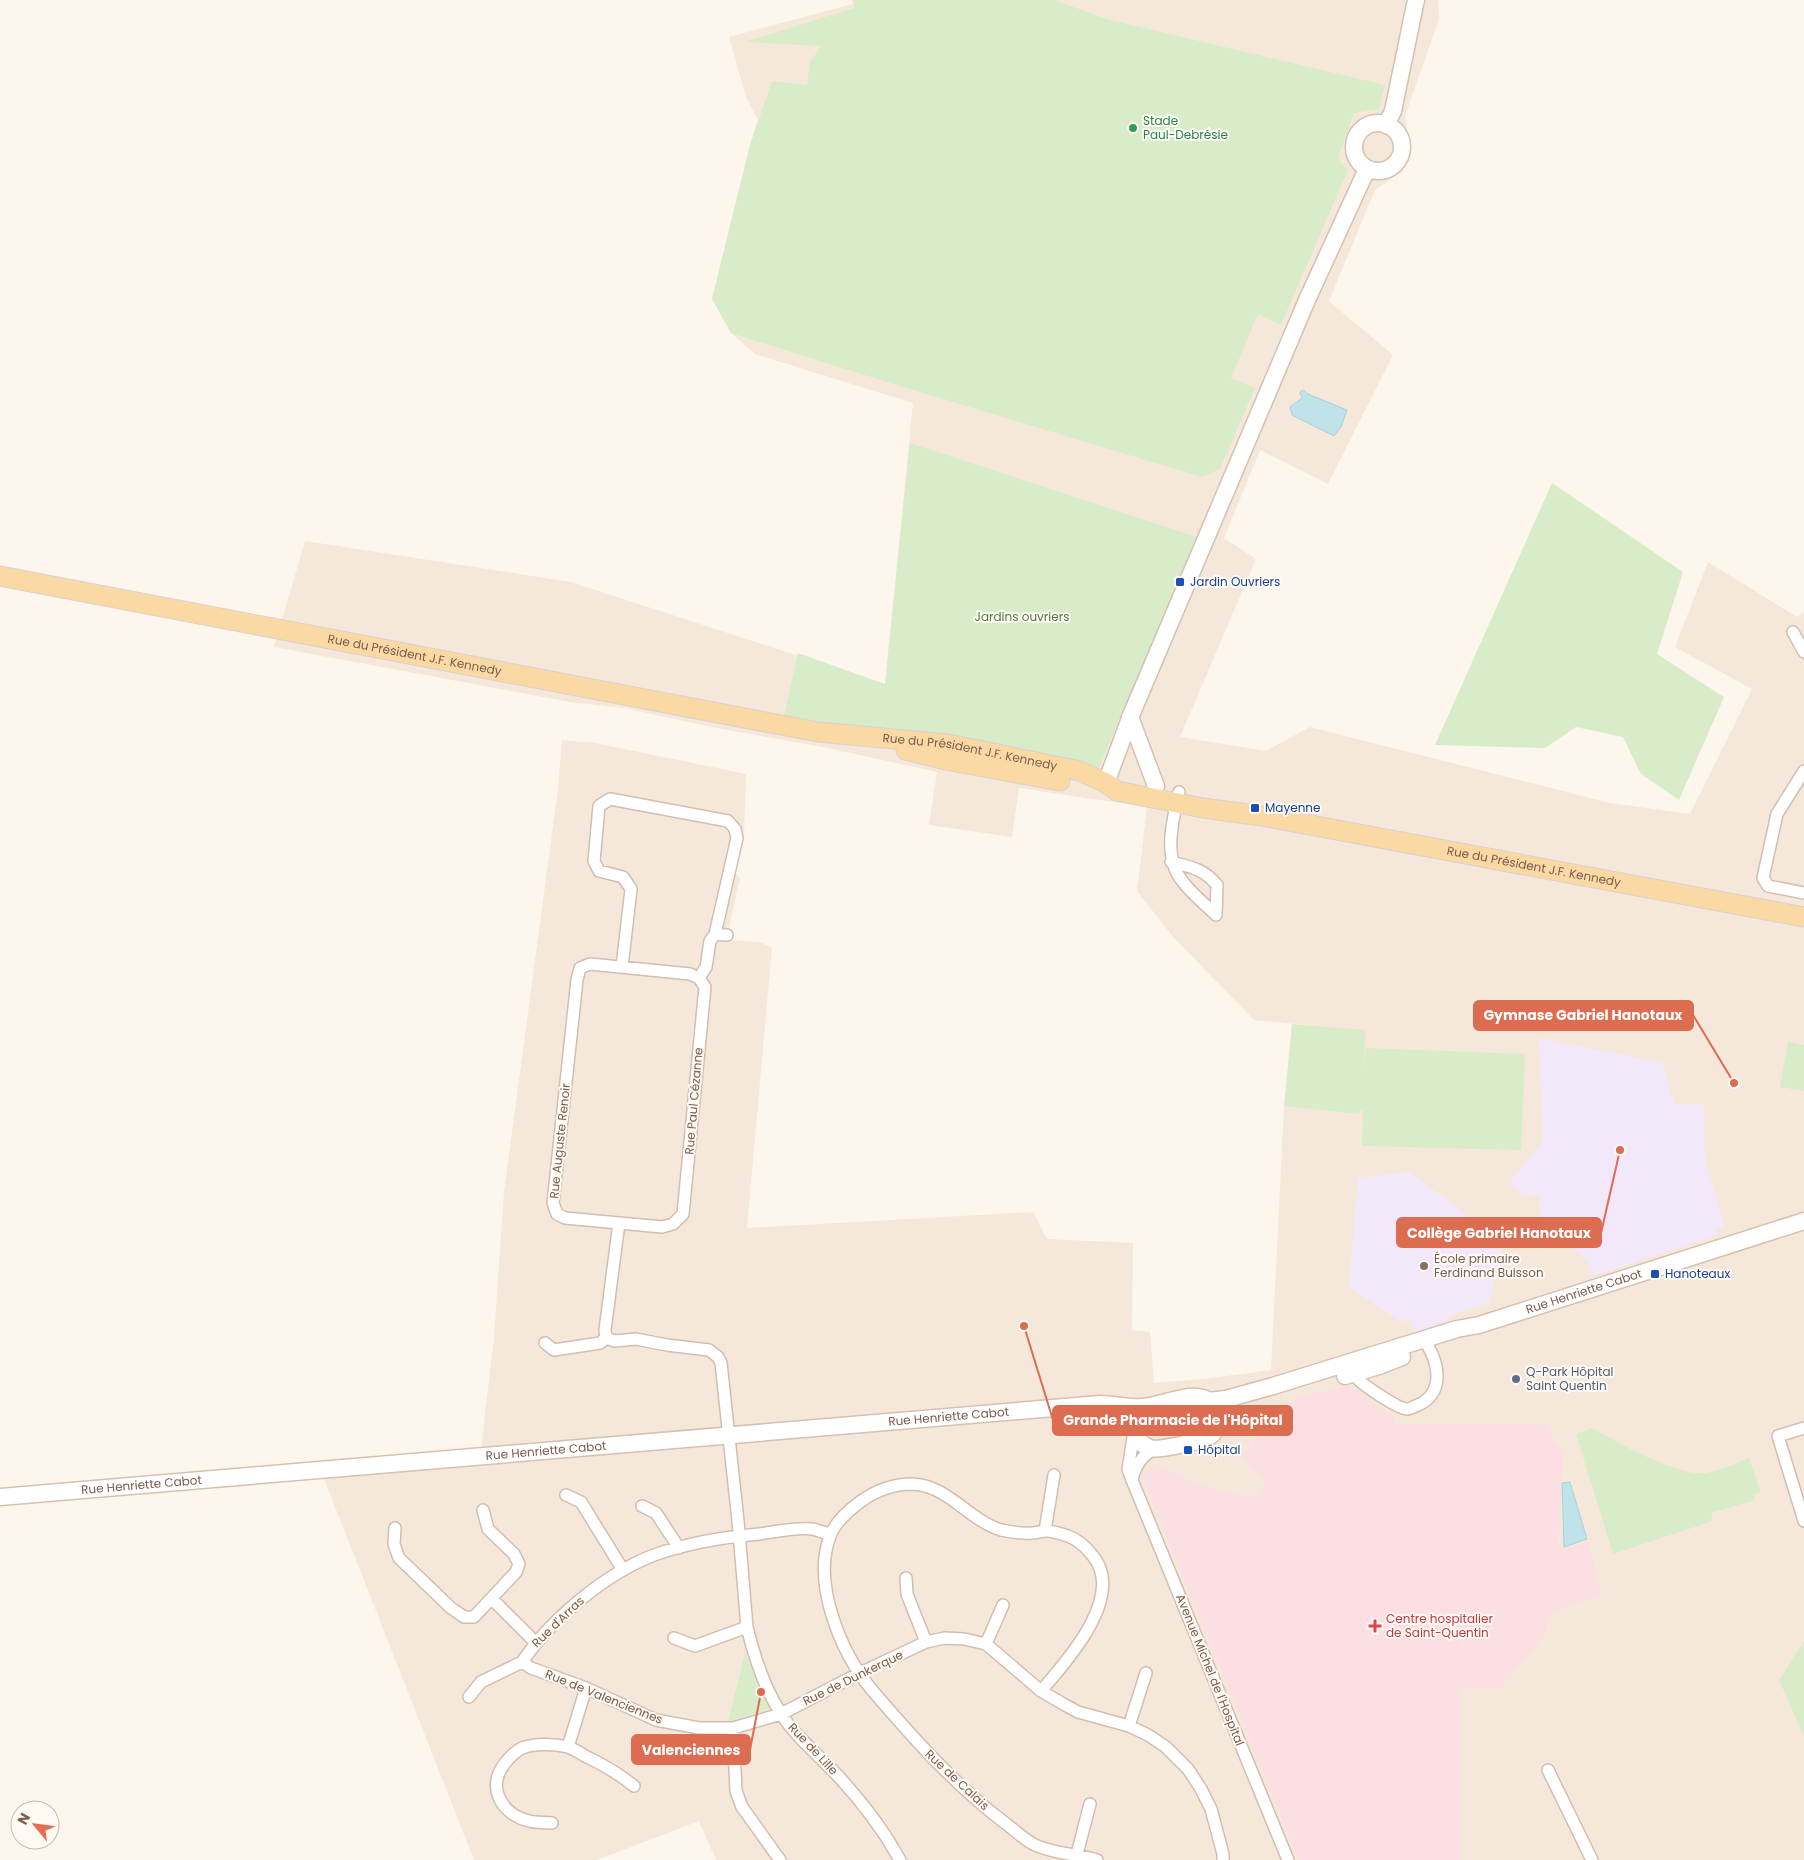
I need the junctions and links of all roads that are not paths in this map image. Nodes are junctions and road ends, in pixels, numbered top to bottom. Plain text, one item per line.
1 (1416, 0) edge
2 (1386, 125) junction
3 (1367, 169) junction
4 (0, 576) edge
5 (1793, 632) dead end
6 (1804, 652) edge
7 (1130, 717) junction
8 (1804, 771) edge
9 (1106, 783) junction
10 (1156, 786) junction
11 (1178, 797) junction
12 (1172, 862) junction
13 (1804, 893) edge
14 (1804, 917) edge
15 (622, 967) junction
16 (699, 978) junction
17 (1804, 1221) edge
18 (619, 1223) junction
19 (1478, 1326) junction
20 (606, 1338) junction
21 (545, 1343) dead end
22 (1405, 1346) junction
23 (1428, 1346) junction
24 (1355, 1373) junction
25 (1209, 1400) junction
26 (1091, 1405) junction
27 (1145, 1407) junction
28 (1219, 1419) junction
29 (1804, 1428) edge
30 (1134, 1430) junction
31 (729, 1435) junction
32 (1154, 1449) junction
33 (1054, 1475) dead end
34 (1132, 1480) junction
35 (566, 1495) dead end
36 (0, 1497) edge
37 (642, 1506) dead end
38 (483, 1510) dead end
39 (1804, 1522) edge
40 (395, 1528) dead end
41 (1045, 1531) junction
42 (830, 1534) junction
43 (739, 1536) junction
44 (679, 1548) junction
45 (623, 1570) junction
46 (906, 1578) dead end
47 (492, 1599) junction
48 (1003, 1605) dead end
49 (747, 1627) junction
50 (674, 1638) dead end
51 (535, 1642) junction
52 (926, 1642) junction
53 (986, 1644) junction
54 (522, 1662) junction
55 (1146, 1673) dead end
56 (858, 1674) junction
57 (586, 1688) junction
58 (1041, 1691) junction
59 (469, 1696) dead end
60 (781, 1714) junction
61 (1129, 1726) junction
62 (733, 1728) junction
63 (568, 1747) junction
64 (1548, 1770) dead end
65 (634, 1786) dead end
66 (1090, 1804) dead end
67 (552, 1823) dead end
68 (1077, 1854) junction
69 (780, 1860) edge
70 (900, 1860) edge
71 (1097, 1860) edge
72 (1223, 1860) edge
73 (1288, 1860) edge
74 (1592, 1860) edge

1 - 2 street
2 - 3 street
2 - 3 street
3 - 7 street
4 - 9 main road, Rue du Président J.F. Kennedy
5 - 6 street
7 - 9 street
7 - 10 street
8 - 13 street
9 - 10 main road, Rue du Président J.F. Kennedy
9 - 11 main road, Rue du Président J.F. Kennedy
10 - 11 main road, Rue du Président J.F. Kennedy
11 - 12 street
11 - 14 main road, Rue du Président J.F. Kennedy
12 - 12 street
15 - 16 street, Rue Auguste Renoir
15 - 16 street
15 - 18 street, Rue Auguste Renoir
16 - 18 street, Rue Paul Cézanne
17 - 19 street, Rue Henriette Cabot
18 - 20 street
19 - 22 street, Rue Henriette Cabot
19 - 23 street, Rue Henriette Cabot
20 - 21 street
20 - 31 street
22 - 24 street
22 - 25 street, Rue Henriette Cabot
23 - 24 street, Rue Henriette Cabot
23 - 24 street
24 - 28 street, Rue Henriette Cabot
25 - 27 street, Rue Henriette Cabot
25 - 28 street
26 - 27 street, Rue Henriette Cabot
26 - 30 street, Rue Henriette Cabot
26 - 31 street, Rue Henriette Cabot
27 - 30 street
28 - 32 street, Rue Henriette Cabot
29 - 39 street
30 - 32 street, Rue Henriette Cabot
30 - 34 street, Avenue Michel de l'Hospital
31 - 36 street, Rue Henriette Cabot
31 - 43 street, Rue de Lille
32 - 34 street
33 - 41 street
34 - 73 street, Avenue Michel de l'Hospital
35 - 45 street
37 - 44 street
38 - 47 street
40 - 47 street
41 - 42 street
41 - 58 street
42 - 43 street, Rue d'Arras
42 - 56 street, Rue de Calais
43 - 44 street, Rue d'Arras
43 - 49 street, Rue de Lille
44 - 45 street, Rue d'Arras
45 - 51 street, Rue d'Arras
46 - 52 street
47 - 51 street
48 - 53 street
49 - 50 street
49 - 60 street, Rue de Lille
51 - 54 street, Rue d'Arras
52 - 53 street, Rue de Dunkerque
52 - 56 street, Rue de Dunkerque
53 - 58 street, Rue de Dunkerque
54 - 57 street, Rue de Valenciennes
54 - 59 street
55 - 61 street
56 - 60 street, Rue de Dunkerque
56 - 68 street, Rue de Calais
57 - 62 street, Rue de Valenciennes
57 - 63 street
58 - 61 street, Rue de Dunkerque
60 - 62 street, Rue de Valenciennes
60 - 70 street, Rue de Lille
61 - 72 street, Rue de Dunkerque
62 - 69 street
63 - 65 street
63 - 67 street
64 - 74 street
66 - 68 street
68 - 71 street, Rue de Calais

